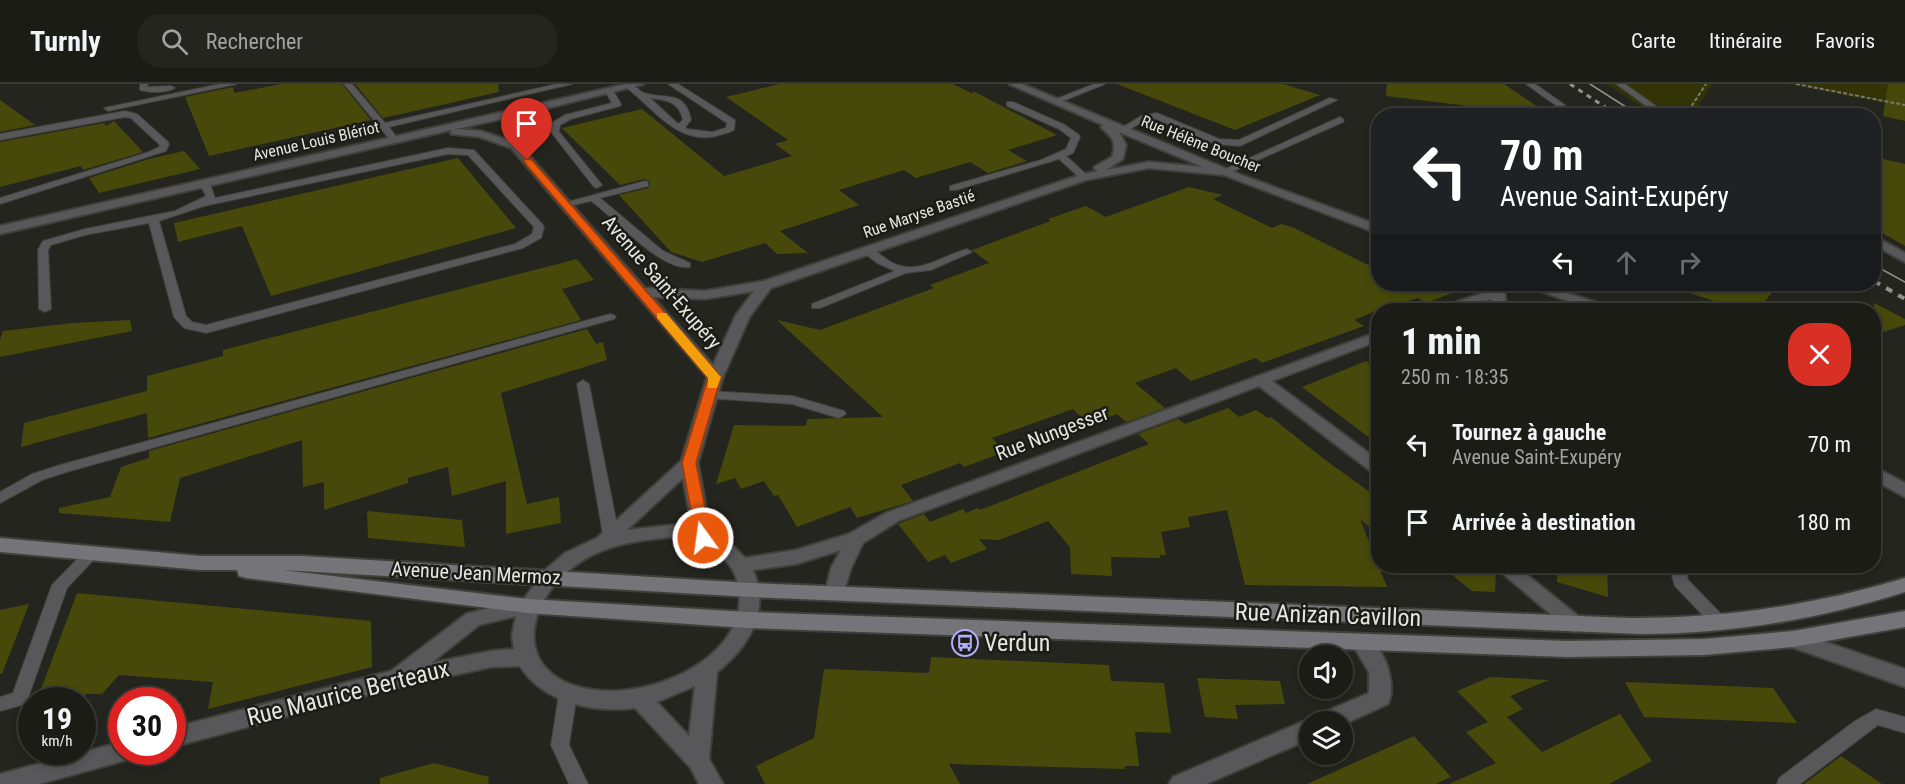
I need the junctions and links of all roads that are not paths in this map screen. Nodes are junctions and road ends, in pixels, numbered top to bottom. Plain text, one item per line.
1 (144, 84) edge
2 (190, 84) edge
3 (233, 84) edge
4 (348, 84) edge
5 (568, 84) edge
6 (672, 84) edge
7 (1014, 84) edge
8 (1101, 84) edge
9 (1530, 84) edge
10 (1620, 84) edge
11 (635, 85) edge
12 (609, 91) junction
13 (644, 96) junction
14 (1333, 100) dead end
15 (1055, 101) junction
16 (1010, 104) dead end
17 (1562, 105) dead end
18 (543, 106) junction
19 (1654, 108) edge
20 (1089, 116) junction
21 (1341, 120) dead end
22 (383, 126) junction
23 (0, 128) edge
24 (679, 128) junction
25 (1122, 130) junction
26 (429, 132) junction
27 (0, 136) edge
28 (394, 139) junction
29 (515, 146) junction
30 (1060, 155) junction
31 (1224, 172) junction
32 (1084, 177) junction
33 (205, 184) junction
34 (645, 184) dead end
35 (597, 185) dead end
36 (953, 188) dead end
37 (592, 197) junction
38 (0, 201) edge
39 (204, 203) junction
40 (565, 204) junction
41 (153, 218) junction
42 (1371, 226) edge
43 (0, 230) edge
44 (1881, 244) edge
45 (867, 250) junction
46 (967, 252) dead end
47 (1905, 258) edge
48 (686, 265) dead end
49 (902, 272) junction
50 (766, 285) junction
51 (1549, 291) edge
52 (642, 292) junction
53 (1467, 303) edge
54 (1499, 303) edge
55 (1584, 303) edge
56 (816, 306) dead end
57 (45, 309) dead end
58 (610, 317) dead end
59 (1371, 339) edge
60 (715, 377) junction
61 (1260, 379) junction
62 (583, 384) dead end
63 (709, 395) junction
64 (839, 414) dead end
65 (689, 463) junction
66 (1371, 463) edge
67 (1881, 477) edge
68 (1905, 491) edge
69 (0, 498) edge
70 (703, 538) junction
71 (607, 539) junction
72 (856, 539) junction
73 (0, 545) edge
74 (92, 553) junction
75 (201, 563) junction
76 (742, 566) junction
77 (1513, 573) edge
78 (1679, 573) edge
79 (549, 577) junction
80 (1905, 585) edge
81 (751, 590) junction
82 (835, 593) junction
83 (528, 606) junction
84 (1905, 619) edge
85 (747, 620) junction
86 (1718, 621) junction
87 (1575, 624) junction
88 (1793, 639) junction
89 (1361, 642) junction
90 (526, 657) junction
91 (707, 670) junction
92 (1905, 678) edge
93 (394, 679) junction
94 (568, 694) junction
95 (640, 699) junction
96 (0, 704) edge
97 (1351, 711) edge
98 (1905, 724) edge
99 (186, 734) edge
100 (1299, 734) edge
101 (108, 756) edge
102 (698, 760) junction
103 (0, 784) edge
104 (579, 784) edge
105 (711, 784) edge
106 (1181, 784) edge
107 (1786, 784) edge

1 - 2 lane
3 - 23 lane
4 - 22 lane
5 - 22 lane
6 - 24 lane
7 - 15 street, Rue Hélène Boucher
8 - 15 lane
9 - 17 lane
10 - 19 lane
11 - 12 street, Avenue Louis Blériot
11 - 13 lane
12 - 18 street, Avenue Louis Blériot
12 - 35 lane
13 - 24 lane
13 - 24 lane
14 - 25 lane
15 - 20 street, Rue Hélène Boucher
16 - 30 lane
18 - 26 street, Avenue Louis Blériot
18 - 29 street
20 - 25 street, Rue Hélène Boucher
20 - 32 street, Rue Maryse Bastié
21 - 31 lane
22 - 28 lane
25 - 31 street, Rue Hélène Boucher
26 - 28 street, Avenue Louis Blériot
26 - 29 street, Avenue Saint-Exupéry
27 - 38 lane
28 - 33 street, Avenue Louis Blériot
29 - 40 street, Avenue Saint-Exupéry
30 - 32 lane
30 - 36 lane
31 - 32 street, Rue Maryse Bastié
31 - 42 street, Rue Hélène Boucher
32 - 45 street, Rue Maryse Bastié
33 - 39 lane
33 - 43 street, Avenue Louis Blériot
34 - 37 lane
37 - 40 lane
37 - 48 lane
39 - 41 lane
39 - 41 lane
40 - 52 street, Avenue Saint-Exupéry
41 - 57 lane
44 - 47 street
45 - 49 lane
45 - 50 street, Rue Maryse Bastié
46 - 49 lane
49 - 56 lane
50 - 52 street, Rue Maryse Bastié
50 - 60 street
51 - 55 street
52 - 60 street, Avenue Saint-Exupéry
53 - 54 street
58 - 69 lane
59 - 61 street, Rue Nungesser
60 - 63 street, Avenue Saint-Exupéry
61 - 66 street
61 - 72 street, Rue Nungesser
62 - 71 lane
63 - 64 lane
63 - 65 street, Avenue Saint-Exupéry
65 - 70 street, Avenue Saint-Exupéry
65 - 71 street
67 - 68 street
70 - 71 street
70 - 76 street
71 - 79 street
72 - 76 street, Rue Nungesser
72 - 82 street
73 - 74 main road, Avenue Jean Mermoz
74 - 75 main road, Avenue Jean Mermoz
74 - 96 lane
75 - 79 main road, Avenue Jean Mermoz
75 - 83 main road, Avenue Jean Mermoz
76 - 81 street
77 - 87 street
78 - 86 lane
79 - 81 main road, Avenue Jean Mermoz
79 - 83 street
80 - 86 main road, Rue Anizan Cavillon
81 - 82 main road, Rue Anizan Cavillon
81 - 85 street
82 - 87 main road, Rue Anizan Cavillon
83 - 85 main road, Avenue Jean Mermoz
83 - 90 street
83 - 93 street
84 - 88 main road, Rue Anizan Cavillon
85 - 89 main road, Rue Anizan Cavillon
85 - 91 street
86 - 87 main road, Rue Anizan Cavillon
88 - 89 main road, Rue Anizan Cavillon
88 - 92 street
89 - 97 street
90 - 93 street, Rue Maurice Berteaux
90 - 94 street
91 - 95 street
91 - 102 street
93 - 99 street, Rue Maurice Berteaux
94 - 95 street
94 - 104 lane
95 - 102 street
98 - 107 lane
100 - 106 street
101 - 103 street
102 - 105 street

